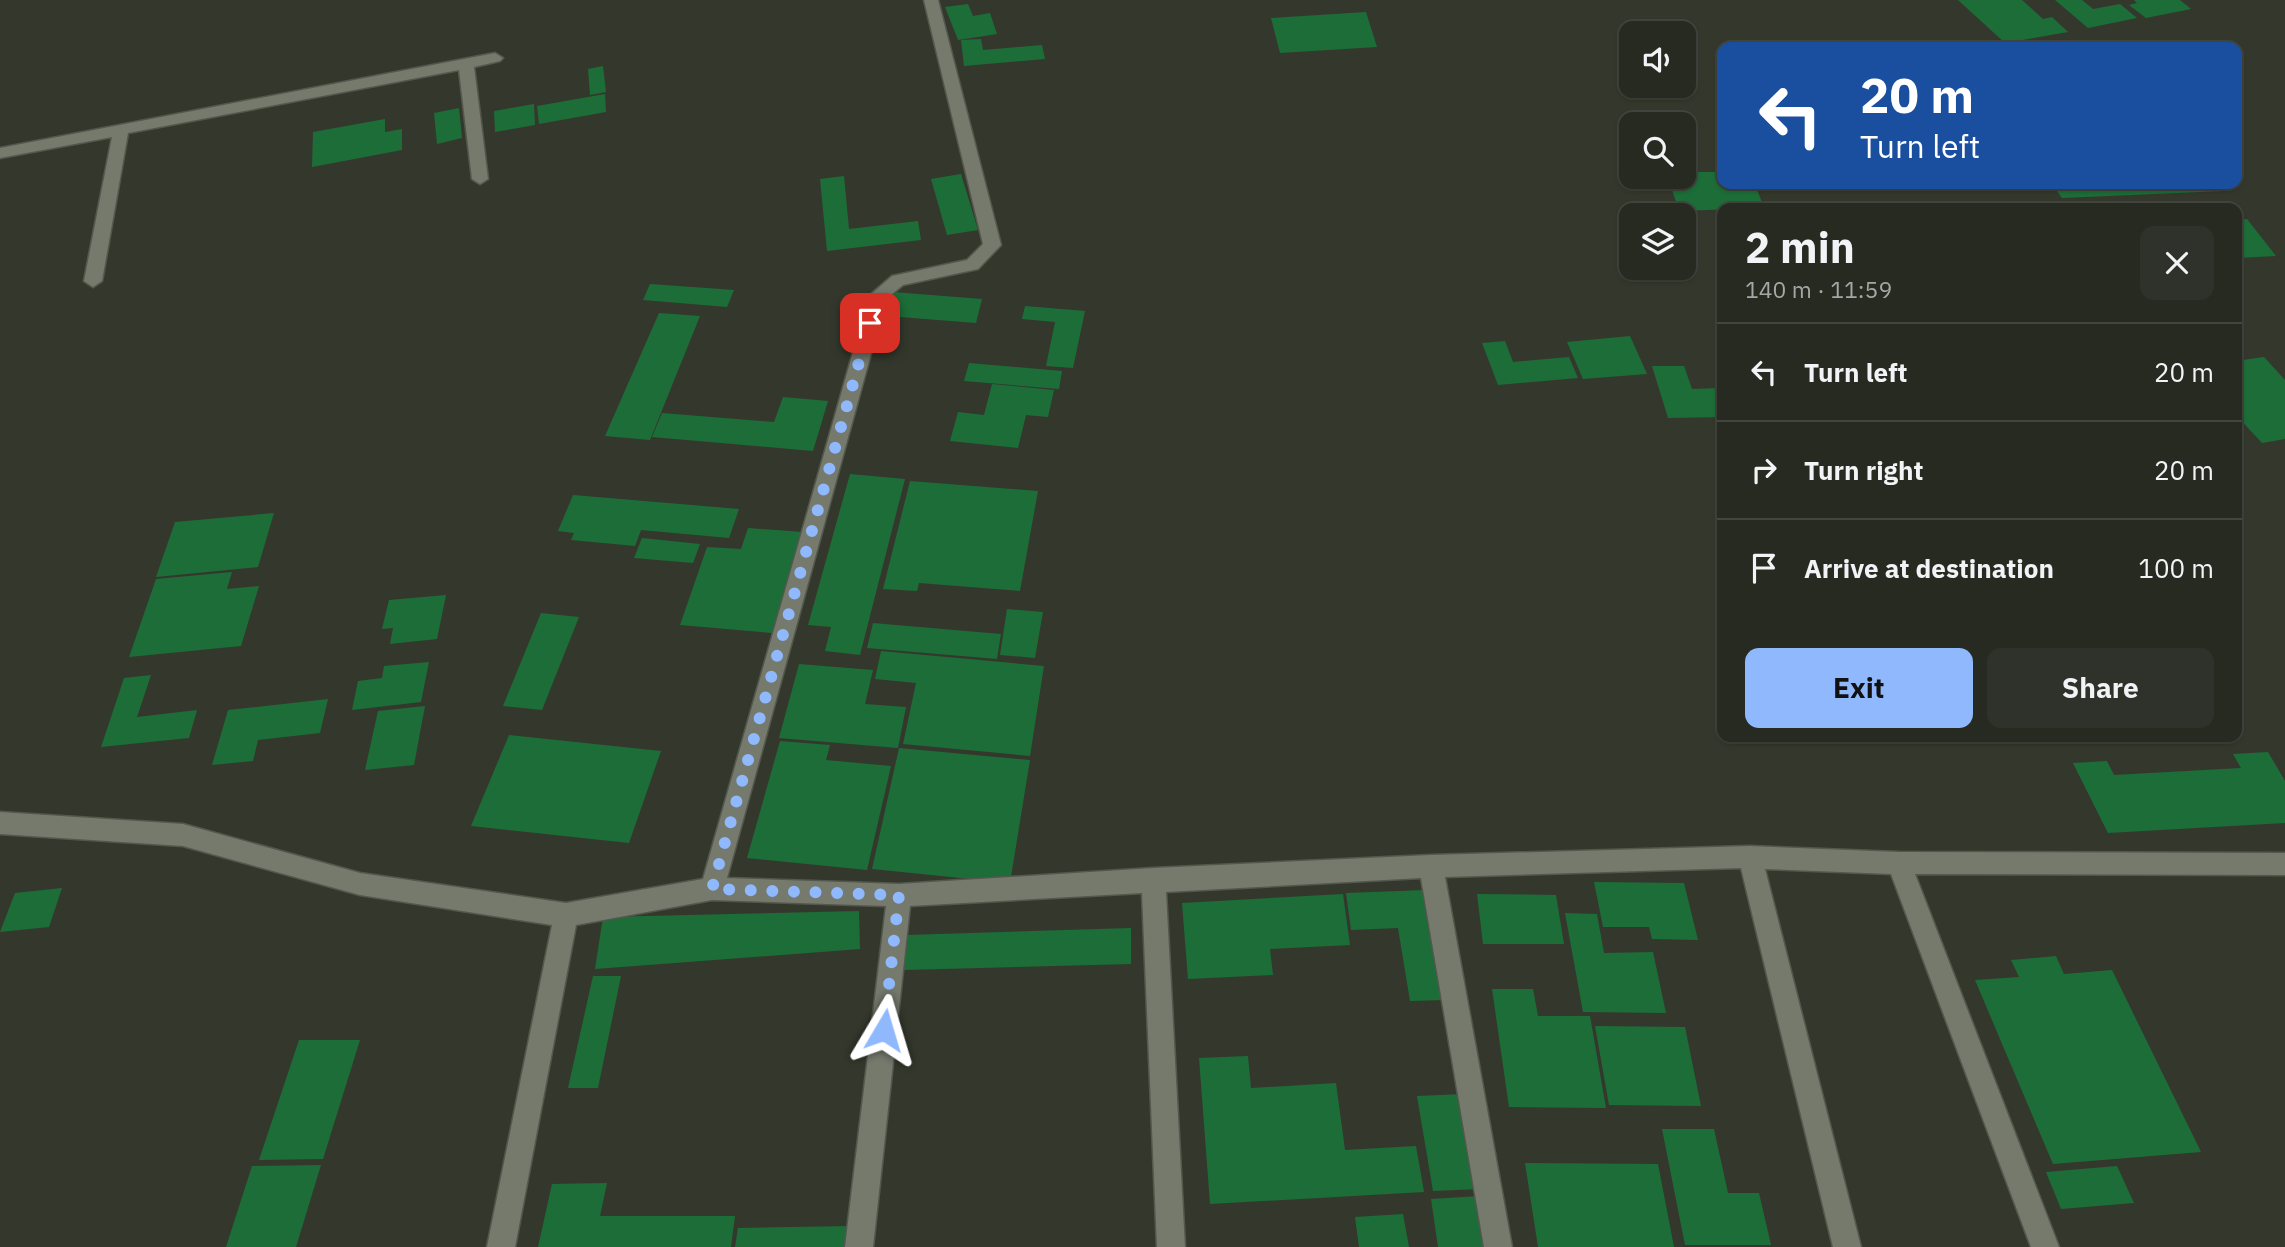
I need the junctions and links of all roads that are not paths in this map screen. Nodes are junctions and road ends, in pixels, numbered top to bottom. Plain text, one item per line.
1 (931, 0) edge
2 (495, 58) dead end
3 (466, 65) junction
4 (121, 131) junction
5 (0, 153) edge
6 (480, 179) dead end
7 (93, 281) dead end
8 (0, 822) edge
9 (1750, 857) junction
10 (1899, 863) junction
11 (2285, 864) edge
12 (1431, 866) junction
13 (1153, 879) junction
14 (712, 889) junction
15 (899, 895) junction
16 (566, 915) junction
17 (501, 1247) edge
18 (859, 1247) edge
19 (1171, 1247) edge
20 (1498, 1247) edge
21 (1847, 1247) edge
22 (2045, 1247) edge

1 - 14 street
2 - 3 street
3 - 4 street
3 - 6 street
4 - 5 street
4 - 7 street
8 - 16 street
9 - 10 street
9 - 12 street
9 - 21 street
10 - 11 street
10 - 22 street
12 - 13 street
12 - 20 street
13 - 15 street
13 - 19 street
14 - 15 street
14 - 16 street
15 - 18 street
16 - 17 street

